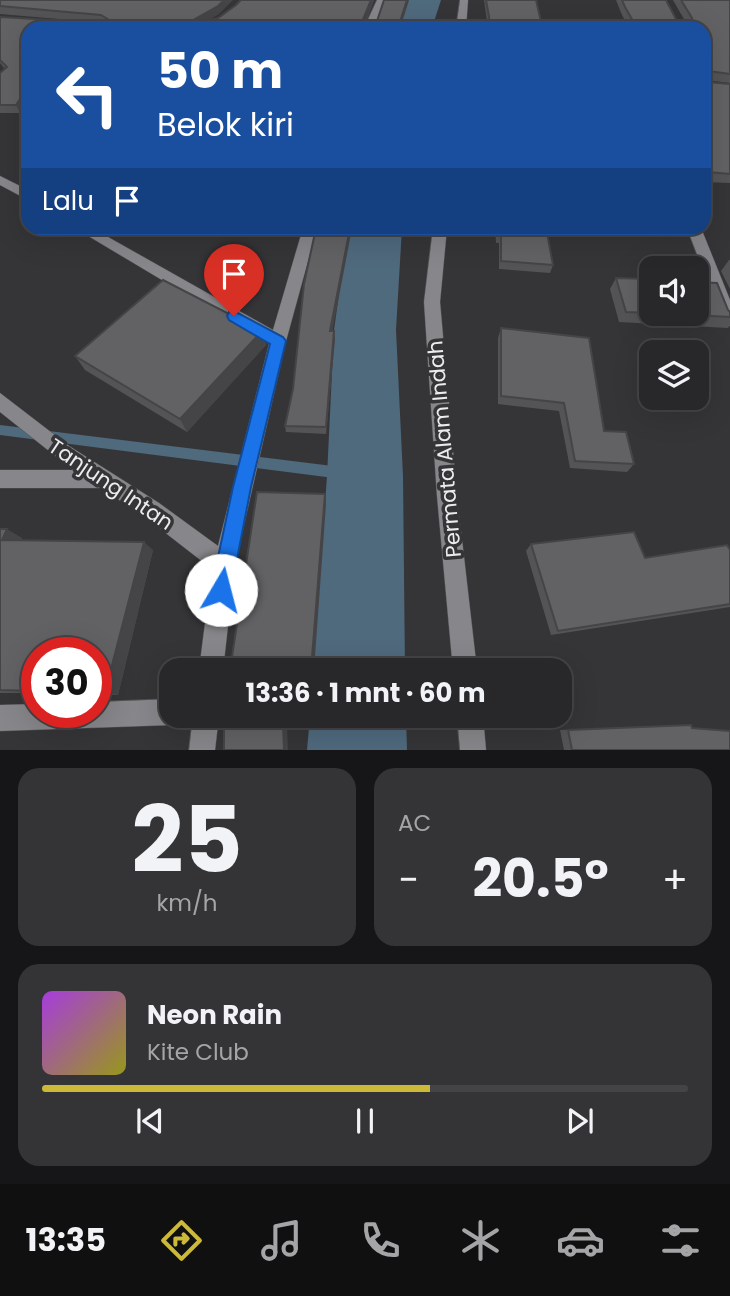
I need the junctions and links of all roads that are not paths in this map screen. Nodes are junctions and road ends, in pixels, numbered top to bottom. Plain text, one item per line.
1 (380, 0) edge
2 (464, 0) edge
3 (372, 21) edge
4 (462, 21) edge
5 (0, 180) edge
6 (21, 192) edge
7 (94, 235) edge
8 (308, 235) edge
9 (439, 235) edge
10 (697, 235) edge
11 (730, 320) edge
12 (278, 341) junction
13 (0, 401) edge
14 (98, 475) junction
15 (0, 479) edge
16 (225, 564) junction
17 (213, 658) edge
18 (464, 658) edge
19 (159, 712) edge
20 (0, 718) edge
21 (205, 728) edge
22 (471, 728) edge
23 (202, 750) edge
24 (473, 750) edge

1 - 3 street
2 - 4 street
5 - 6 street
7 - 12 street
8 - 12 street
9 - 18 street, Permata Alam Indah
10 - 11 street
12 - 16 street
13 - 14 street, Tanjung Intan
14 - 15 street
14 - 16 street, Tanjung Intan
16 - 17 street
19 - 20 street
21 - 23 street
22 - 24 street

